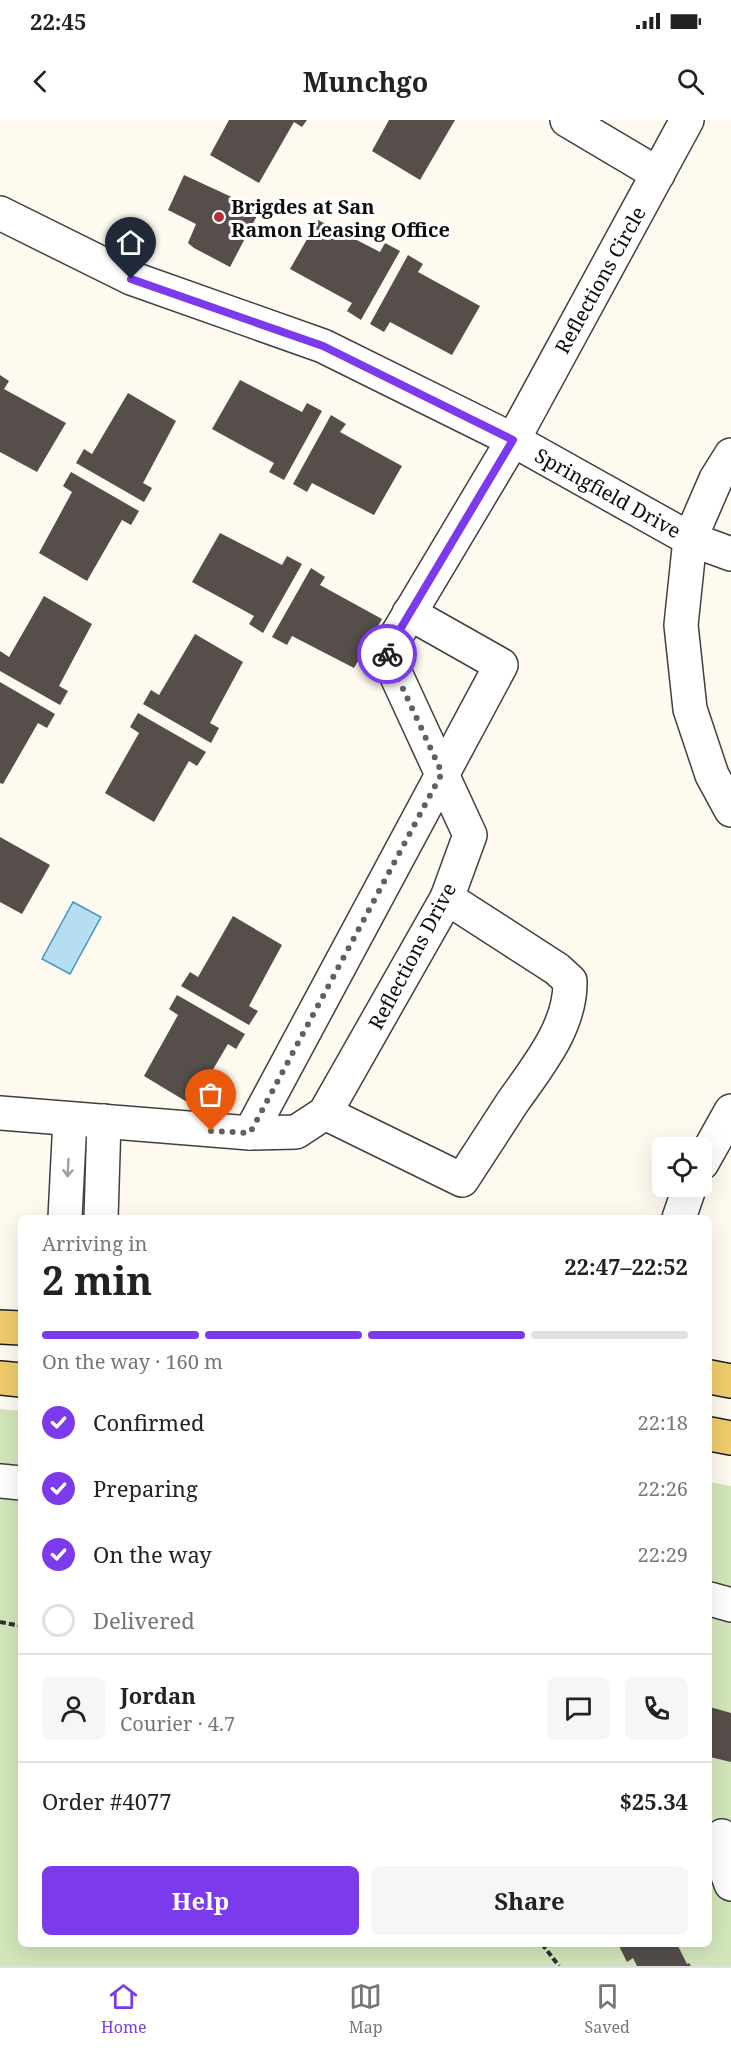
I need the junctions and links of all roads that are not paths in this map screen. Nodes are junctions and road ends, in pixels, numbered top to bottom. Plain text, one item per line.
1 (567, 120) edge
2 (687, 120) edge
3 (658, 174) junction
4 (0, 213) edge
5 (513, 440) junction
6 (731, 455) edge
7 (690, 539) junction
8 (731, 554) edge
9 (409, 613) junction
10 (442, 773) junction
11 (731, 810) edge
12 (447, 898) junction
13 (731, 1111) edge
14 (0, 1113) edge
15 (325, 1113) junction
16 (70, 1119) junction
17 (104, 1121) junction
18 (250, 1133) junction
19 (712, 1145) edge
20 (686, 1197) edge
21 (65, 1215) edge
22 (101, 1215) edge
23 (680, 1215) edge
24 (0, 1327) edge
25 (18, 1328) edge
26 (712, 1377) edge
27 (0, 1378) edge
28 (18, 1380) edge
29 (731, 1380) edge
30 (712, 1434) edge
31 (731, 1438) edge
32 (0, 1481) edge
33 (18, 1483) edge
34 (712, 1600) edge
35 (731, 1605) edge
36 (721, 1834) edge
37 (731, 1884) edge

1 - 3 street
2 - 3 street, Reflections Circle
3 - 5 street, Reflections Circle
4 - 5 street, Springfield Drive
5 - 7 street, Springfield Drive
5 - 9 street, Reflections Drive
6 - 7 street
7 - 8 street, Springfield Drive
7 - 11 street
9 - 10 street, Reflections Drive
9 - 10 street
10 - 12 street, Reflections Drive
10 - 18 street
12 - 15 street, Reflections Drive
12 - 15 street
13 - 19 street
14 - 16 street, Reflections Drive
15 - 18 street, Reflections Drive
16 - 17 street, Reflections Drive
16 -> 21 street
17 - 18 street, Reflections Drive
17 - 22 street
20 - 23 street
24 - 25 main road
26 - 29 main road
27 - 28 main road
30 - 31 main road
32 - 33 street
34 - 35 street
36 - 37 street

